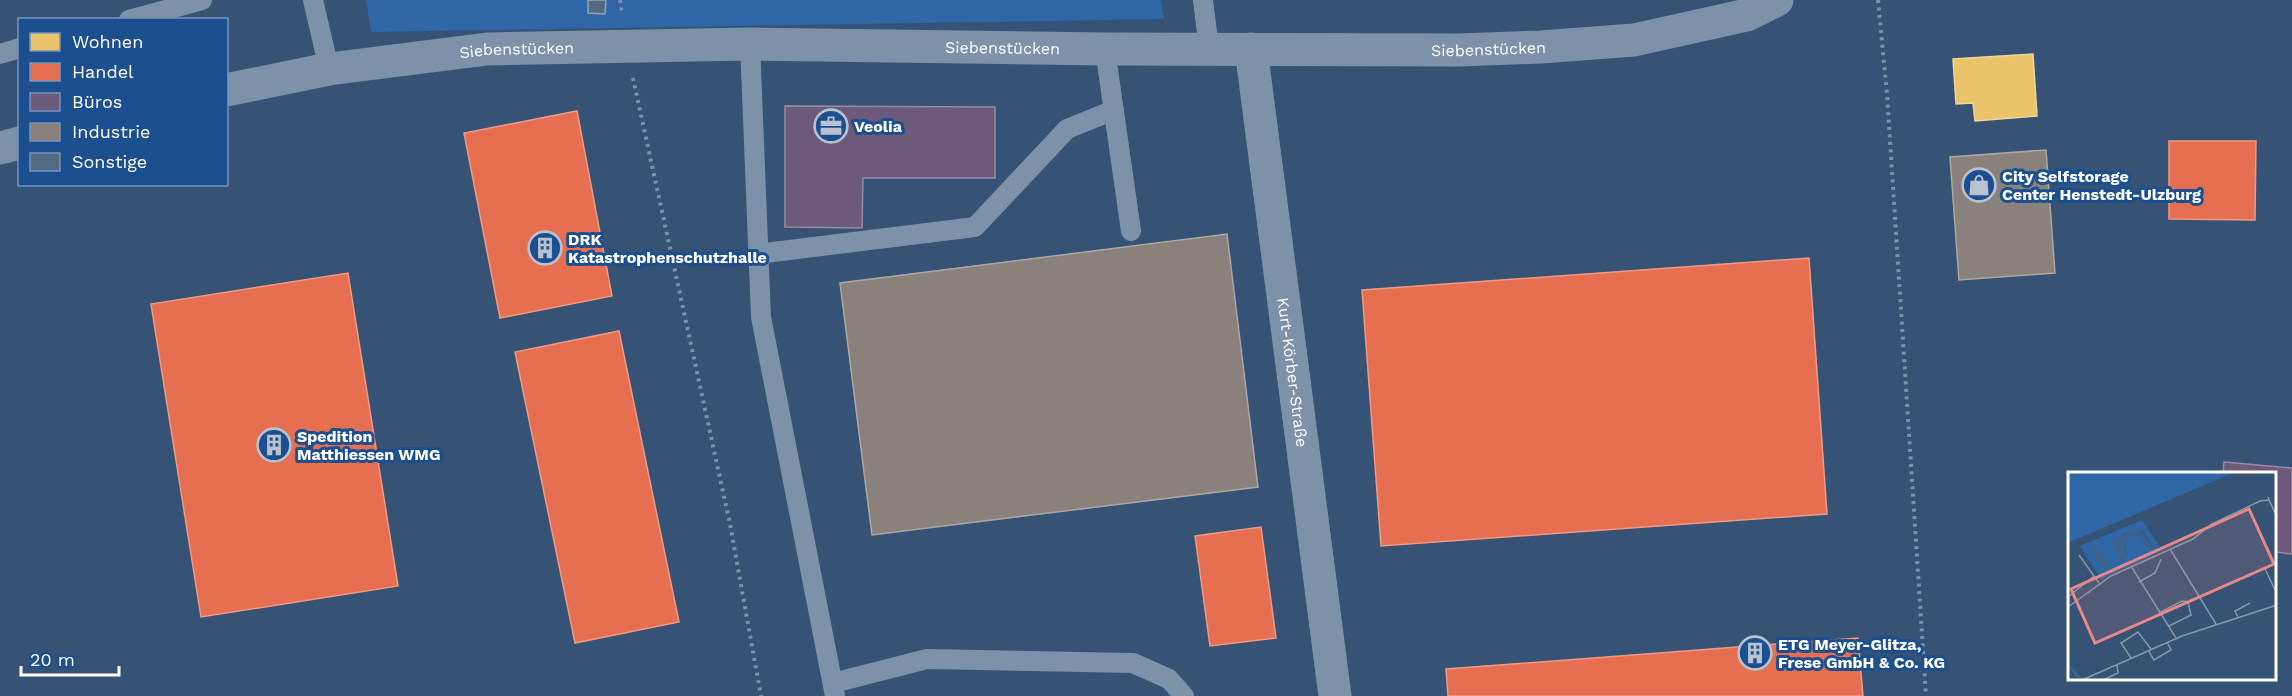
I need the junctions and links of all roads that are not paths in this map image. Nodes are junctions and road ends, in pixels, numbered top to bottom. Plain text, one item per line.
1 (202, 0) edge
2 (313, 0) edge
3 (1203, 0) edge
4 (1777, 0) edge
5 (136, 18) edge
6 (750, 44) junction
7 (18, 49) edge
8 (1105, 49) junction
9 (1209, 49) junction
10 (1251, 49) junction
11 (0, 54) edge
12 (329, 69) junction
13 (228, 90) edge
14 (1114, 110) junction
15 (18, 144) edge
16 (0, 148) edge
17 (1131, 231) dead end
18 (757, 254) junction
19 (834, 689) edge
20 (1184, 696) edge
21 (1335, 696) edge

1 - 5 lane
2 - 12 lane
3 - 9 lane
4 - 10 street, Siebenstücken
6 - 8 street, Siebenstücken
6 - 12 street, Siebenstücken
6 - 18 lane
7 - 11 lane
8 - 9 street, Siebenstücken
8 - 14 lane
9 - 10 street, Siebenstücken
10 - 21 street, Kurt-Körber-Straße
12 - 13 street, Siebenstücken
14 - 17 lane
14 - 18 lane
15 - 16 street
18 - 19 lane
19 - 20 lane

